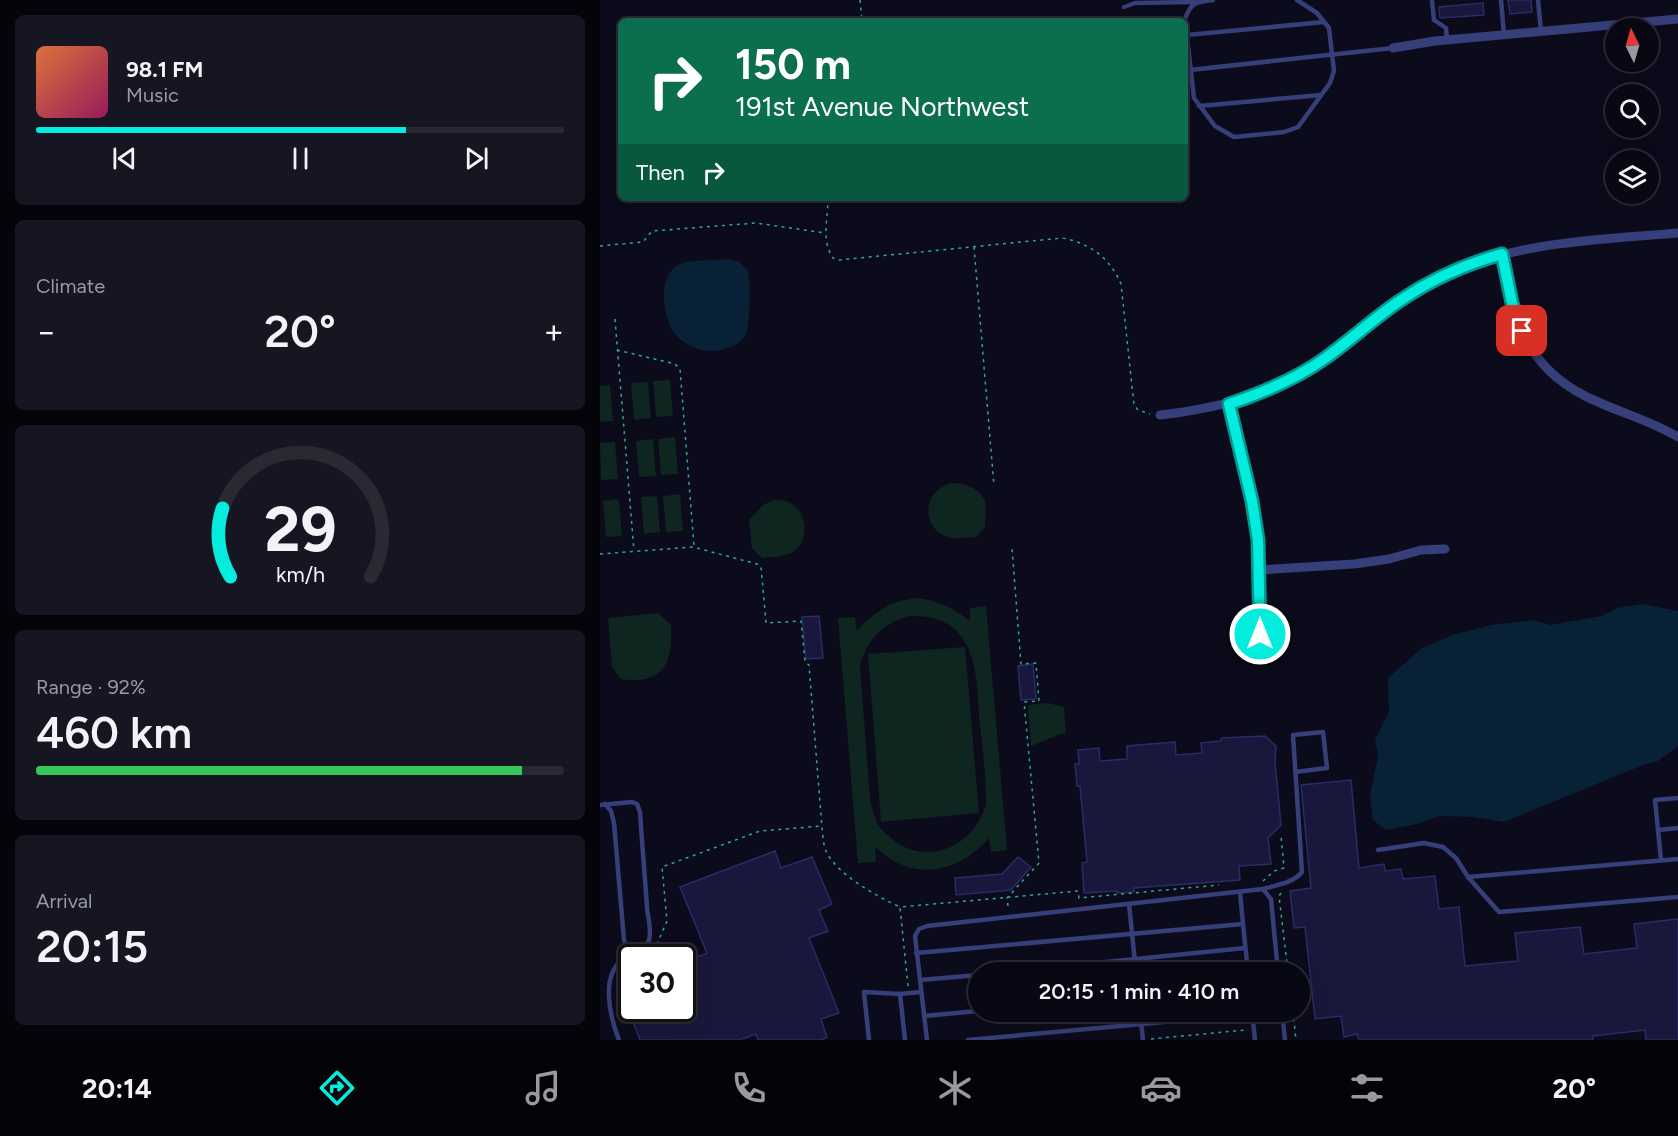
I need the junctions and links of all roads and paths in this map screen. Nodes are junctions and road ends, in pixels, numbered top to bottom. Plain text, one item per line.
1 (860, 0) edge
2 (1213, 0) edge
3 (1297, 0) edge
4 (1432, 0) edge
5 (1500, 0) edge
6 (1538, 0) edge
7 (1196, 2) junction
8 (1124, 7) dead end
9 (862, 18) edge
10 (1185, 18) edge
11 (1678, 19) edge
12 (1324, 22) junction
13 (1541, 32) junction
14 (1188, 35) edge
15 (1504, 35) junction
16 (1447, 40) junction
17 (1188, 47) edge
18 (1393, 48) joint
19 (1334, 56) junction
20 (1190, 70) junction
21 (1193, 93) junction
22 (1188, 94) edge
23 (1321, 95) junction
24 (1199, 106) junction
25 (828, 201) edge
26 (826, 233) junction
27 (1678, 233) edge
28 (600, 246) edge
29 (974, 246) junction
30 (1502, 254) junction
31 (615, 319) dead end
32 (617, 351) junction
33 (1229, 404) junction
34 (1160, 415) joint
35 (1678, 437) edge
36 (994, 486) dead end
37 (694, 547) junction
38 (1012, 548) dead end
39 (1445, 549) dead end
40 (634, 552) junction
41 (600, 555) edge
42 (1260, 570) junction
43 (1260, 634) dead end
44 (1295, 772) junction
45 (1678, 798) edge
46 (603, 804) edge
47 (822, 826) junction
48 (1678, 828) edge
49 (1658, 830) junction
50 (1378, 849) dead end
51 (1678, 859) edge
52 (1661, 860) junction
53 (1468, 877) junction
54 (1263, 889) junction
55 (1283, 890) dead end
56 (1240, 892) junction
57 (1678, 897) edge
58 (1129, 904) junction
59 (1008, 906) dead end
60 (900, 907) dead end
61 (1243, 924) junction
62 (1132, 934) junction
63 (626, 944) edge
64 (647, 944) edge
65 (657, 944) edge
66 (1245, 948) junction
67 (916, 953) junction
68 (1135, 959) junction
69 (1105, 962) edge
70 (1135, 962) edge
71 (1247, 962) edge
72 (1277, 962) edge
73 (1287, 962) edge
74 (618, 964) edge
75 (968, 976) edge
76 (920, 981) junction
77 (921, 992) junction
78 (900, 994) junction
79 (968, 1012) edge
80 (924, 1016) junction
81 (1160, 1022) edge
82 (1253, 1022) edge
83 (1283, 1022) edge
84 (1294, 1022) edge
85 (1141, 1024) junction
86 (1245, 1029) dead end
87 (619, 1040) edge
88 (869, 1040) edge
89 (905, 1040) edge
90 (927, 1040) edge
91 (968, 1040) edge
92 (1145, 1040) edge
93 (1255, 1040) edge
94 (1285, 1040) edge
95 (1296, 1040) edge

1 - 9 path
2 - 7 lane
3 - 12 lane
4 - 16 lane
5 - 15 lane
6 - 13 lane
7 - 8 lane
7 - 10 lane
11 - 13 street
12 - 14 lane
12 - 19 lane
13 - 15 street
15 - 16 street
16 - 18 street
17 - 20 lane
18 - 19 lane
19 - 20 lane
19 - 23 lane
20 - 21 lane
21 - 22 lane
21 - 24 lane
23 - 24 lane
23 - 24 lane
25 - 26 path
26 - 28 path
26 - 29 path
27 - 30 street
29 - 34 path
29 - 36 path
30 - 33 street
30 - 35 street
31 - 32 path
32 - 37 path
32 - 40 path
33 - 34 street
33 - 42 street
37 - 40 path
37 - 47 path
38 - 59 path
39 - 42 street
40 - 41 path
42 - 43 street
44 - 44 lane
44 - 54 lane
45 - 49 lane
46 - 63 lane
46 - 64 lane
47 - 60 path
47 - 65 path
48 - 49 lane
49 - 52 lane
50 - 53 lane
51 - 52 lane
52 - 53 lane
53 - 57 lane
54 - 56 lane
54 - 72 lane
55 - 73 path
56 - 58 lane
56 - 61 lane
58 - 62 lane
58 - 67 lane
61 - 62 lane
61 - 66 lane
62 - 67 lane
62 - 68 lane
66 - 68 lane
66 - 71 lane
67 - 76 lane
68 - 69 lane
68 - 70 lane
74 - 87 lane
75 - 76 lane
76 - 77 lane
77 - 78 lane
77 - 80 lane
78 - 88 lane
78 - 89 lane
79 - 80 lane
80 - 90 lane
81 - 85 lane
82 - 93 lane
83 - 94 lane
84 - 95 path
85 - 91 lane
85 - 92 lane
86 - 92 path

